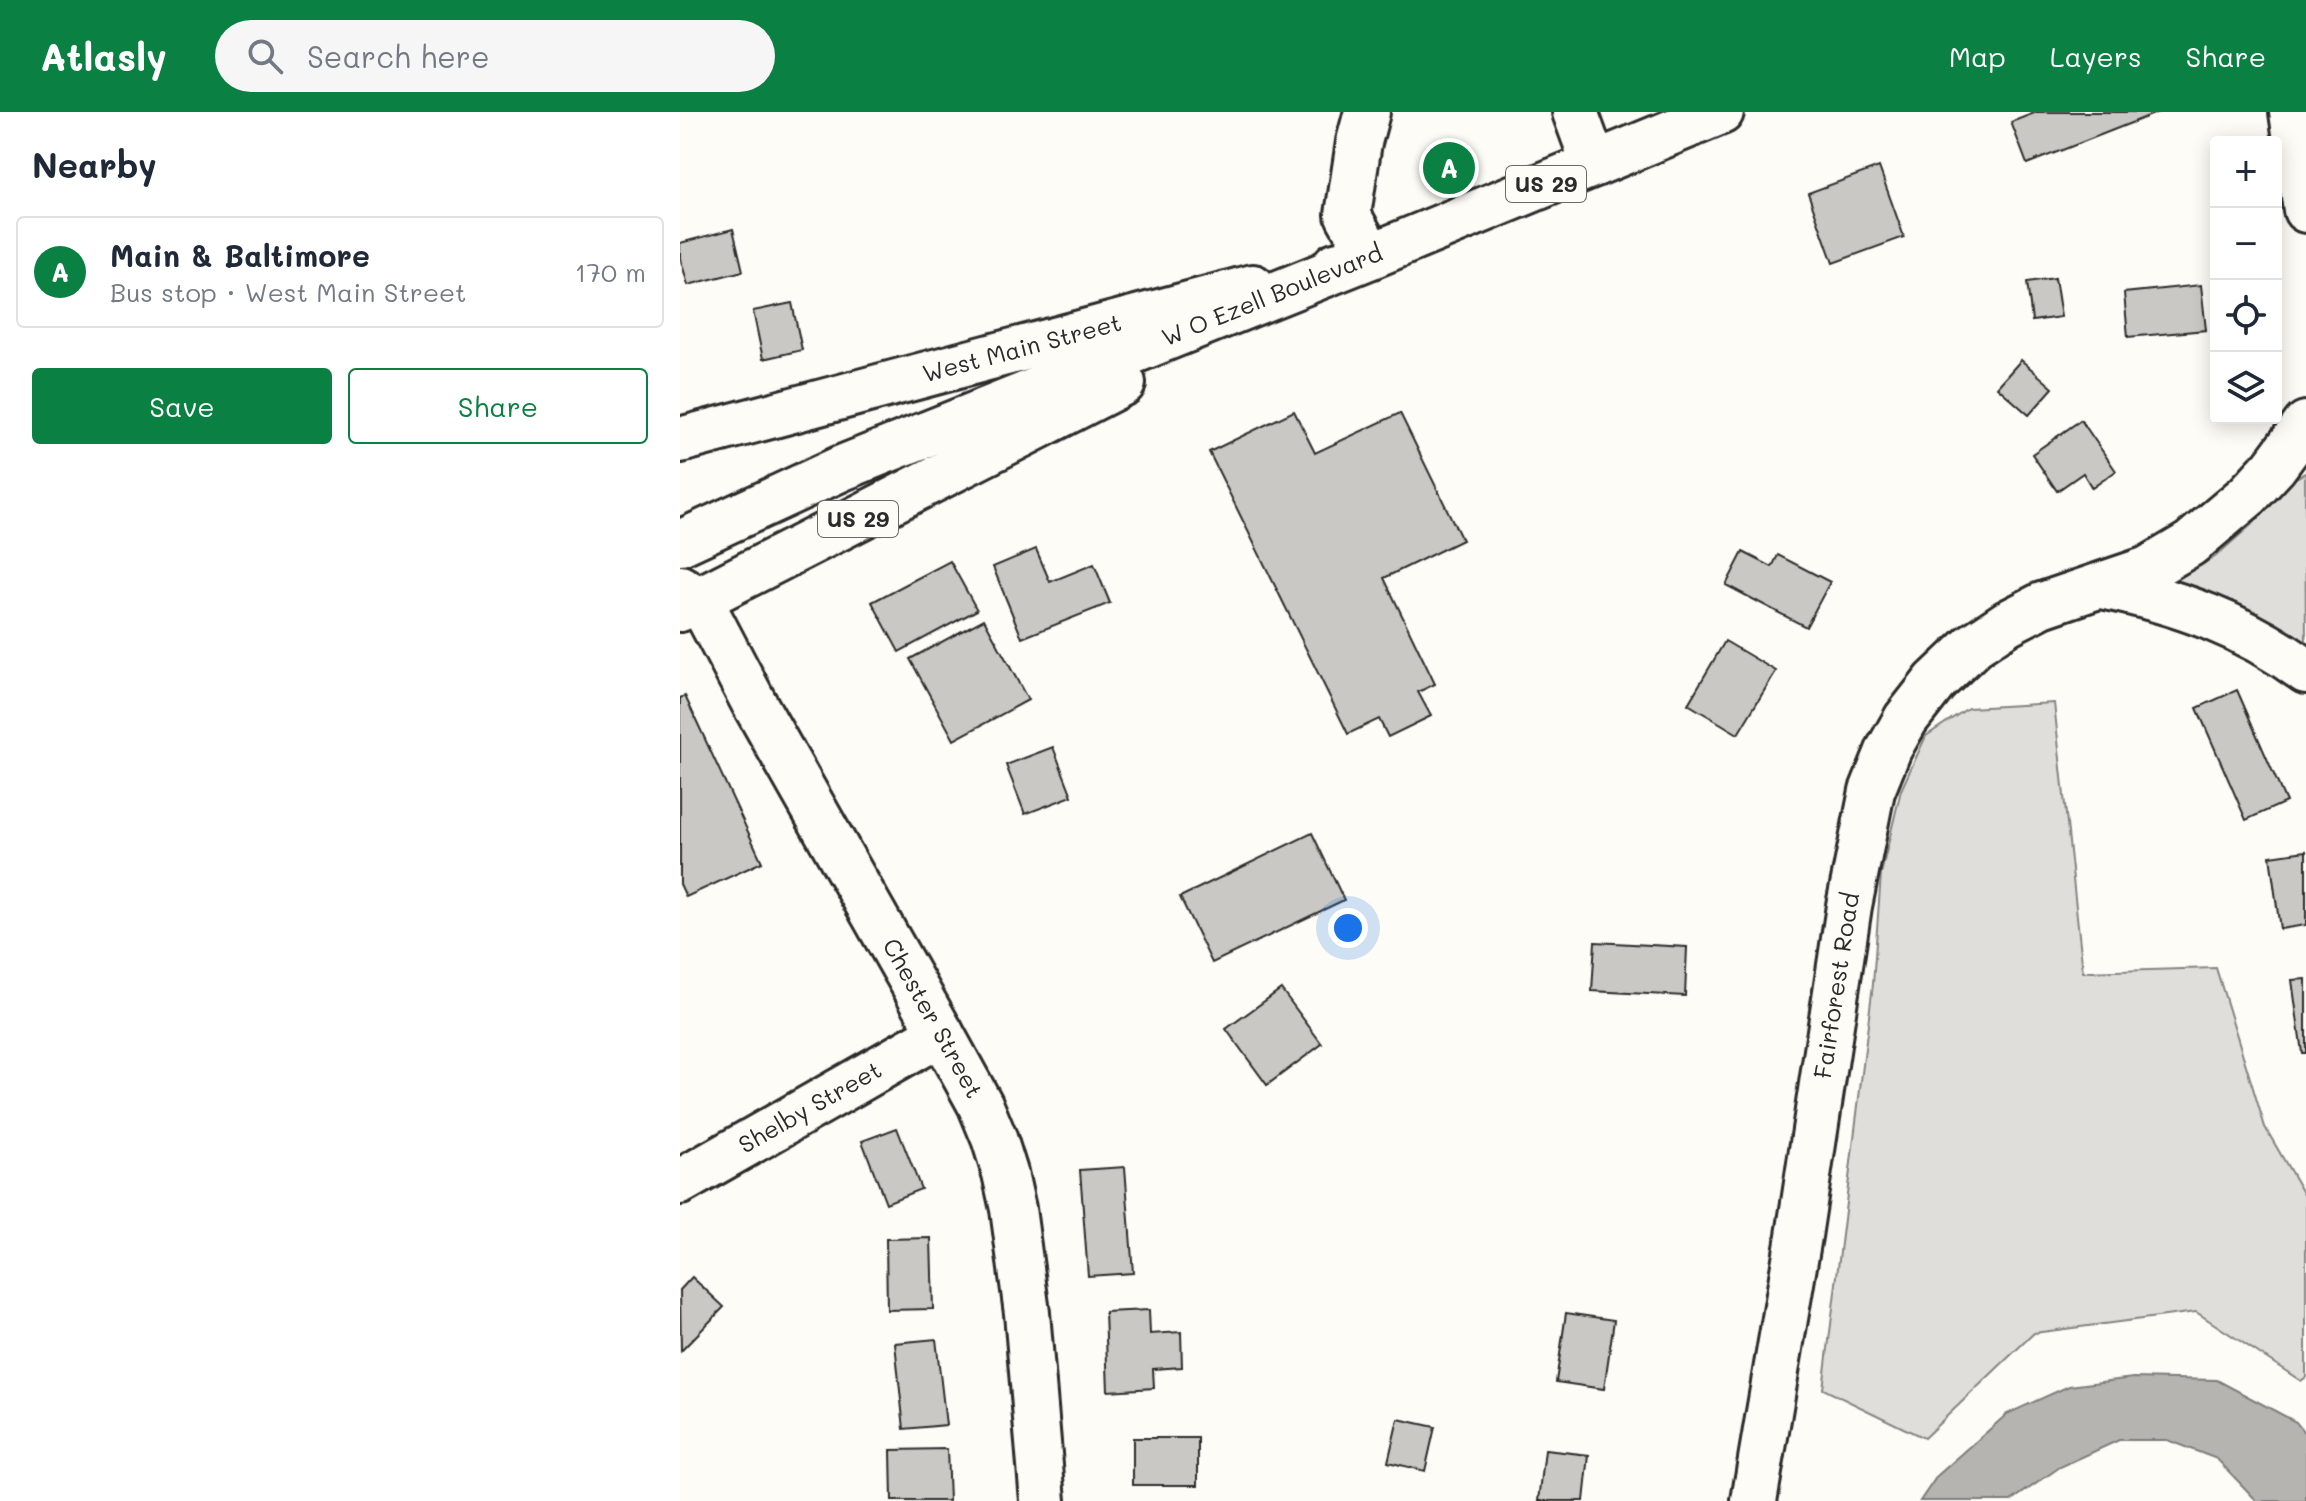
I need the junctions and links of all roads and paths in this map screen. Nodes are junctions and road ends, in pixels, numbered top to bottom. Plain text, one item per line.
1 (1367, 112) edge
2 (1575, 112) edge
3 (1721, 112) edge
4 (2292, 112) edge
5 (1594, 164) junction
6 (2306, 210) edge
7 (1371, 256) junction
8 (2306, 424) edge
9 (682, 433) edge
10 (680, 543) edge
11 (2102, 586) junction
12 (687, 599) edge
13 (2306, 671) edge
14 (941, 1033) junction
15 (680, 1182) edge
16 (1043, 1501) edge
17 (1754, 1501) edge

1 - 7 street
2 - 5 street
3 - 5 street, West Main Street / US 29
4 - 6 street
5 - 7 street, West Main Street / US 29
7 - 9 street, West Main Street
7 - 10 street, W O Ezell Boulevard / US 29
7 - 12 street, W O Ezell Boulevard / US 29
8 - 11 street, Fairforest Road
11 - 13 street, Fairforest Road
11 - 17 street, Fairforest Road
12 - 14 street, Chester Street
14 - 15 street, Shelby Street
14 - 16 street, Chester Street

